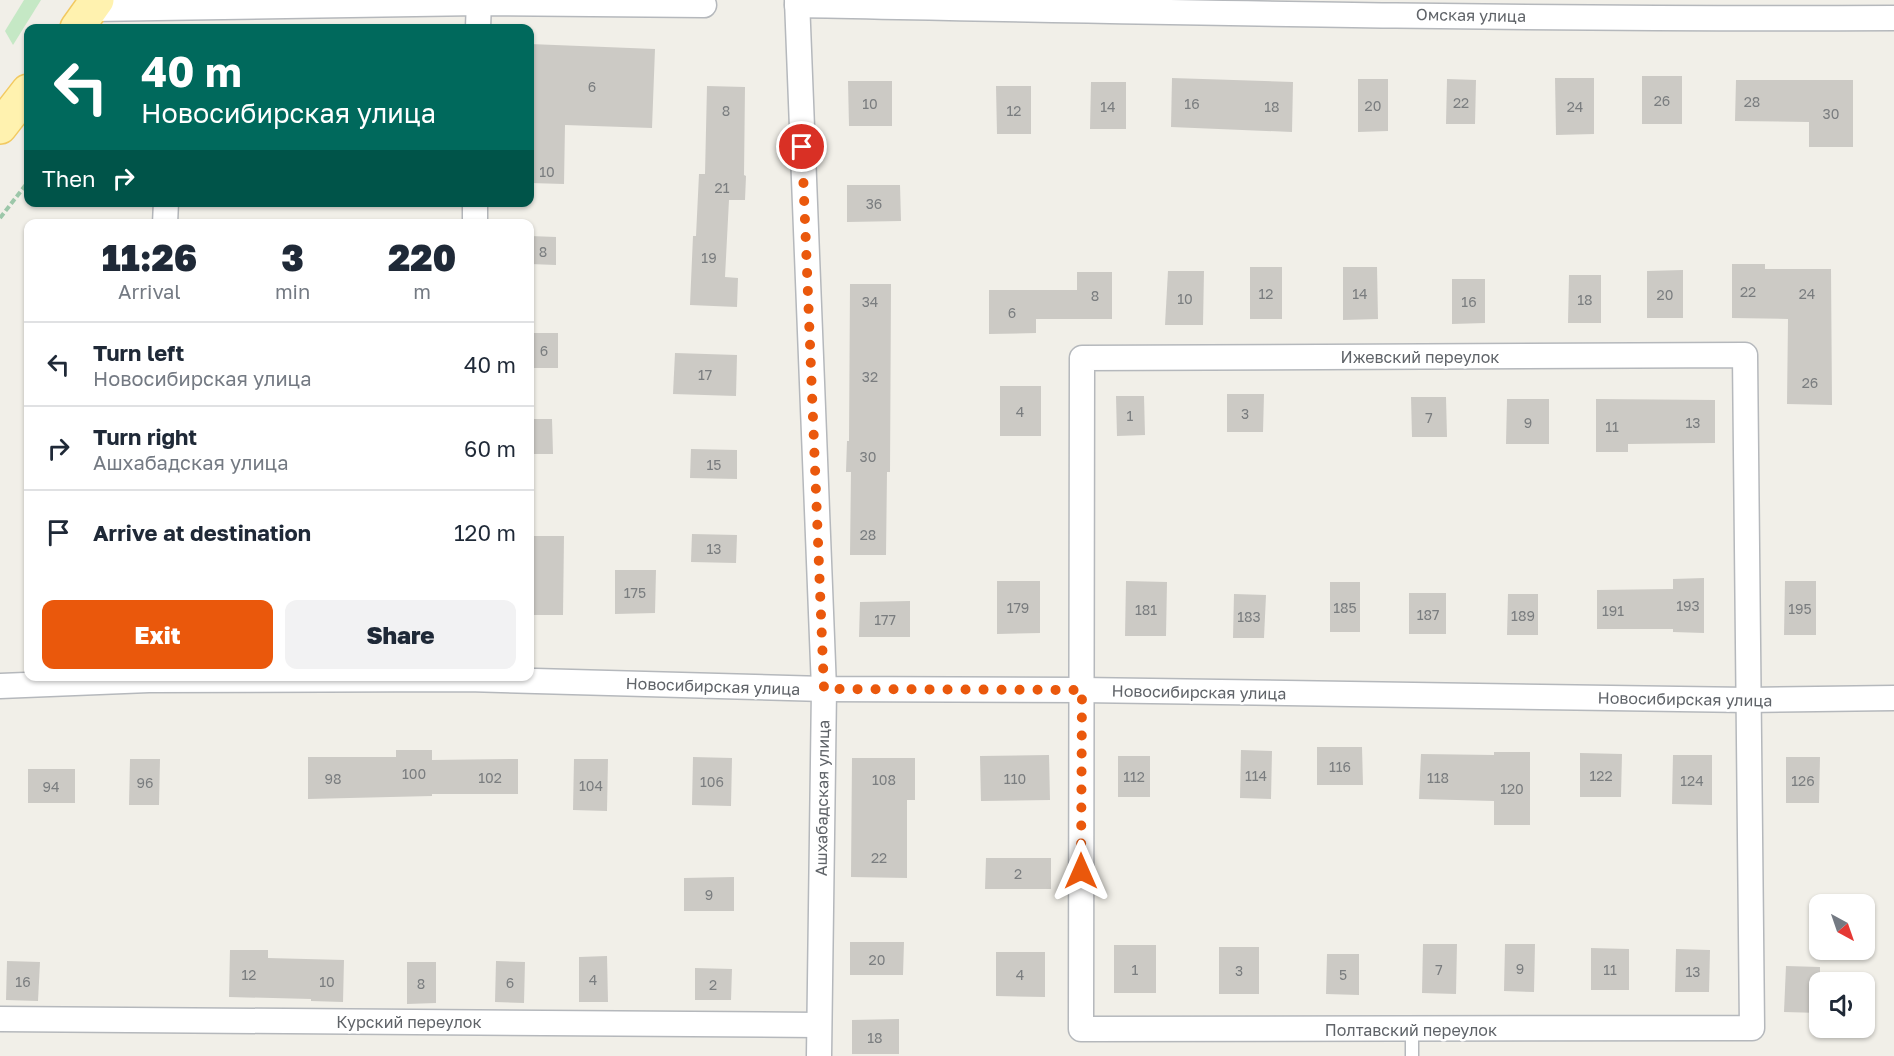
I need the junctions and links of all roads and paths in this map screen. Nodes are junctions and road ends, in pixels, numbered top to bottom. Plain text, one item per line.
1 (479, 1) edge
2 (797, 3) edge
3 (704, 5) dead end
4 (1085, 5) edge
5 (1759, 9) edge
6 (89, 13) edge
7 (172, 18) edge
8 (1894, 18) edge
9 (478, 24) edge
10 (24, 96) edge
11 (0, 127) edge
12 (24, 187) edge
13 (0, 218) edge
14 (534, 680) edge
15 (106, 681) edge
16 (0, 686) edge
17 (824, 689) junction
18 (1082, 690) junction
19 (1894, 698) edge
20 (1748, 700) junction
21 (0, 1019) edge
22 (818, 1025) junction
23 (1412, 1030) junction
24 (819, 1056) edge
25 (1412, 1056) edge

1 - 3 street
1 - 7 street
1 - 9 street
2 - 4 street, Омская улица
2 - 17 street, Ашхабадская улица
4 - 5 street, Омская улица
5 - 8 street, Омская улица
6 - 7 street
10 - 11 main road
12 - 13 path
14 - 17 street, Новосибирская улица
15 - 16 street, Новосибирская улица
17 - 18 street, Новосибирская улица
17 - 22 street, Ашхабадская улица
18 - 20 street, Новосибирская улица
18 - 20 street, Ижевский переулок
18 - 23 street, Полтавский переулок
19 - 20 street, Новосибирская улица
20 - 23 street, Полтавский переулок
21 - 22 street, Курский переулок
22 - 24 street, Ашхабадская улица
23 - 25 lane

